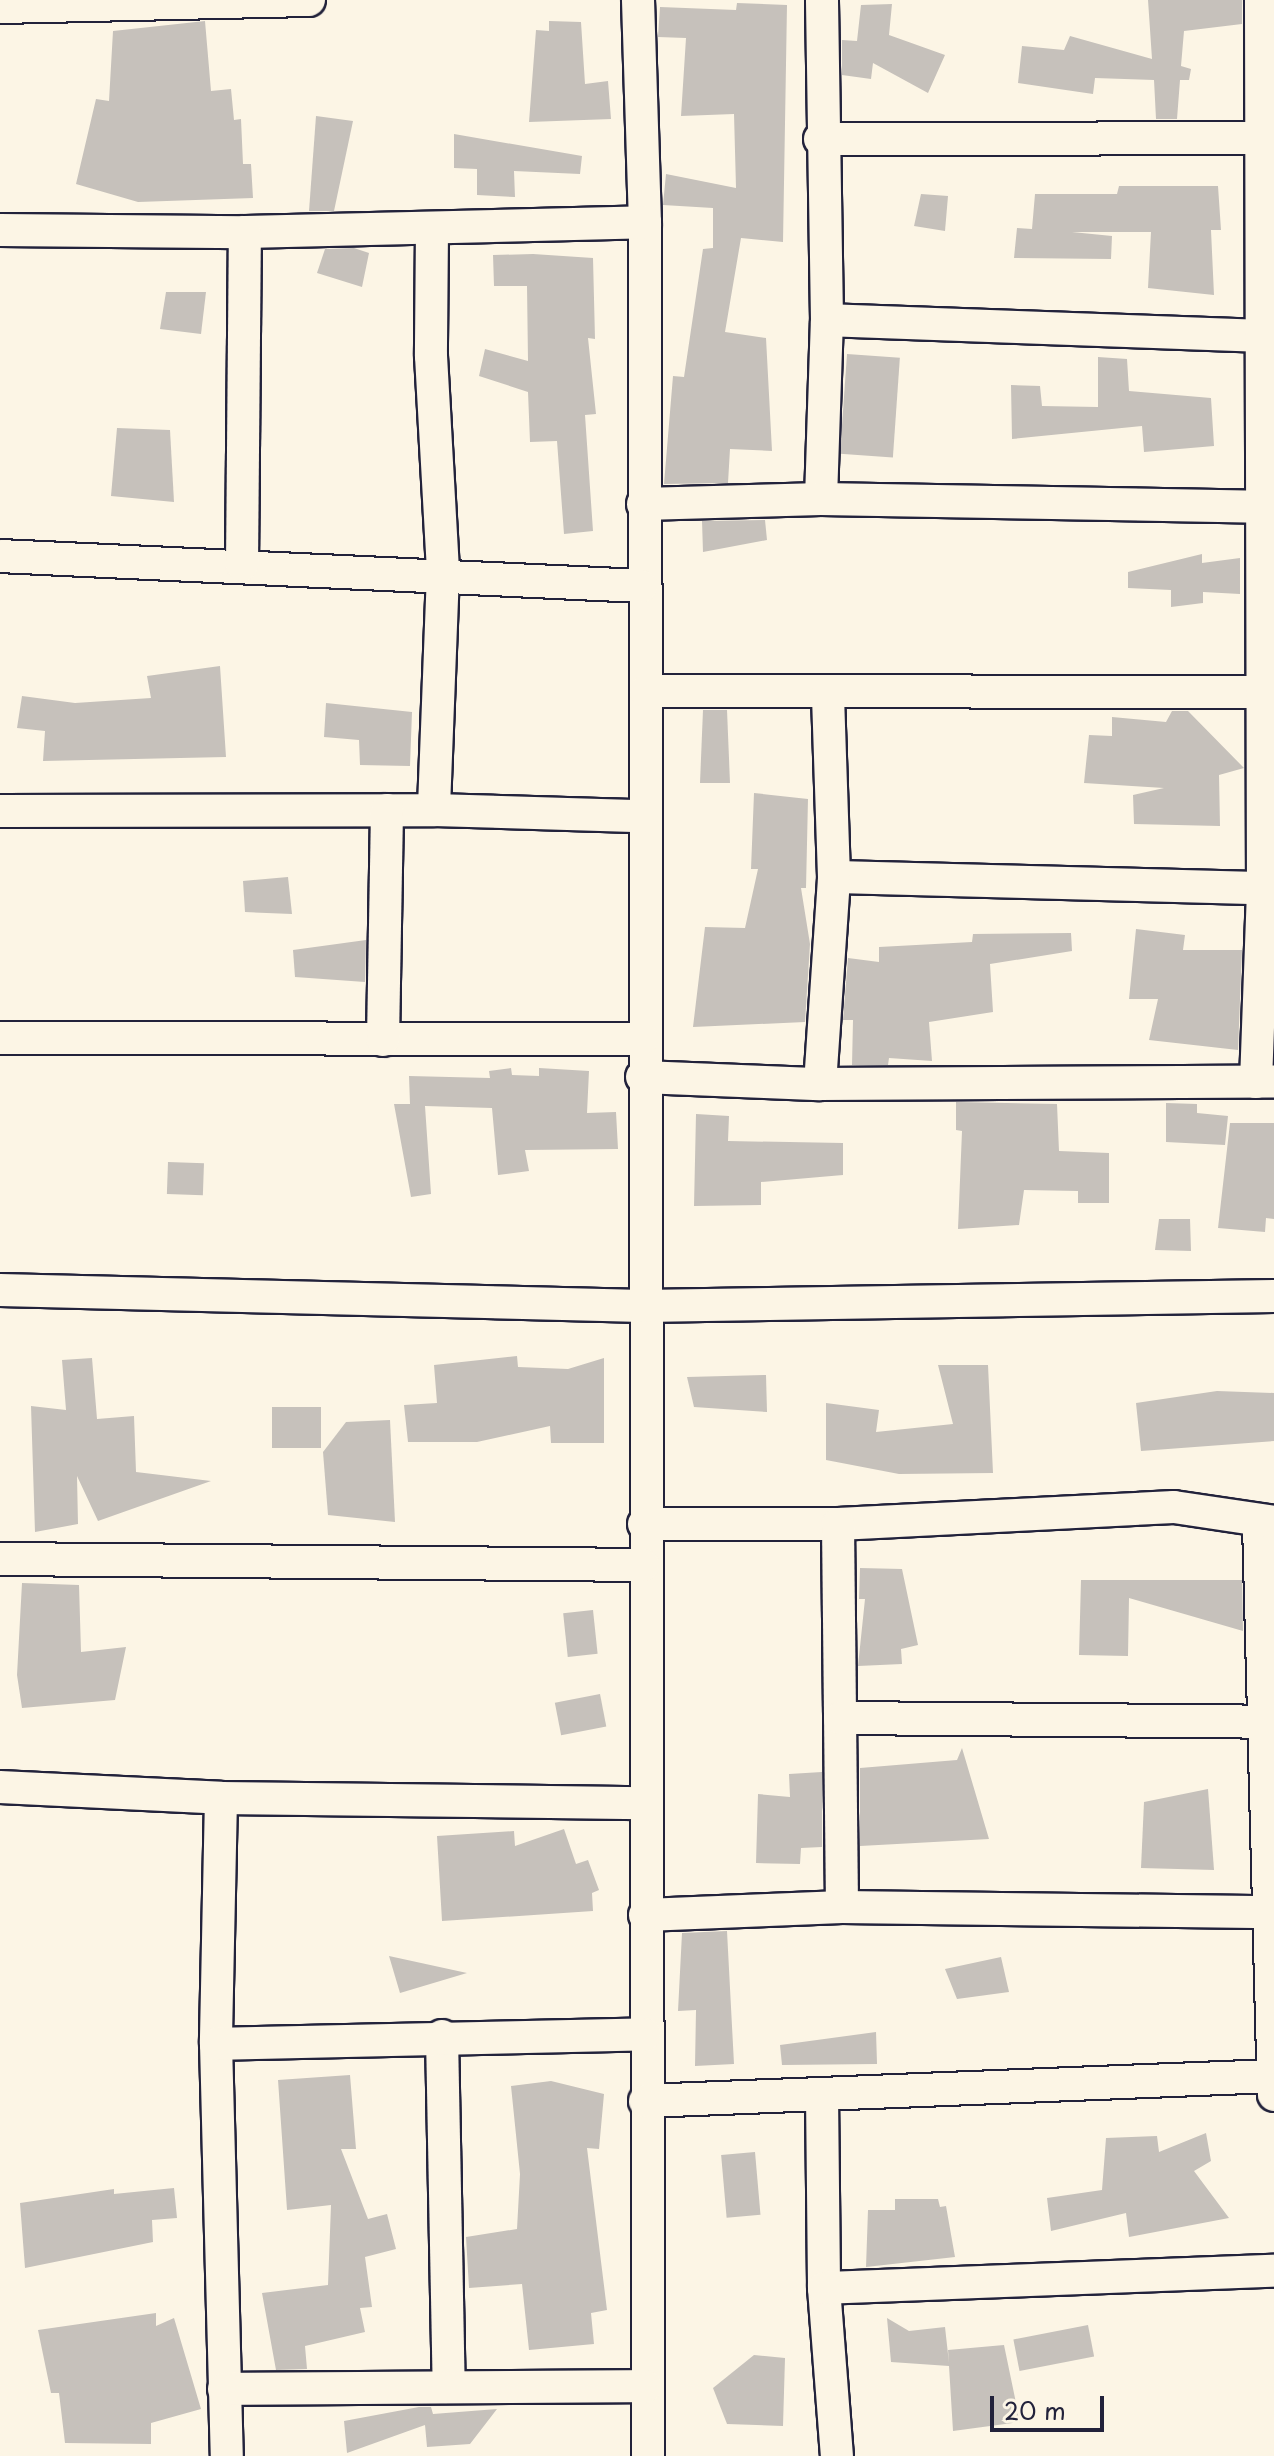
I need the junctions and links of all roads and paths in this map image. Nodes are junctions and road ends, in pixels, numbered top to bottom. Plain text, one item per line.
1 (309, 0) edge
2 (638, 0) edge
3 (822, 0) edge
4 (1261, 0) edge
5 (0, 7) edge
6 (1263, 138) junction
7 (820, 139) junction
8 (645, 222) junction
9 (432, 229) junction
10 (0, 230) edge
11 (245, 232) junction
12 (827, 320) junction
13 (1262, 336) junction
14 (821, 499) junction
15 (643, 504) junction
16 (1269, 507) edge
17 (0, 556) edge
18 (242, 565) junction
19 (443, 573) junction
20 (641, 586) junction
21 (646, 691) junction
22 (828, 692) junction
23 (1268, 692) edge
24 (387, 810) junction
25 (434, 810) junction
26 (0, 811) edge
27 (642, 816) junction
28 (834, 877) junction
29 (1263, 888) junction
30 (0, 1038) edge
31 (642, 1039) junction
32 (383, 1040) junction
33 (642, 1077) junction
34 (1265, 1082) edge
35 (820, 1084) junction
36 (0, 1290) edge
37 (1274, 1296) edge
38 (643, 1306) junction
39 (1267, 1522) edge
40 (644, 1524) junction
41 (838, 1524) junction
42 (0, 1559) edge
43 (643, 1565) junction
44 (840, 1718) junction
45 (1268, 1722) edge
46 (0, 1787) edge
47 (221, 1798) junction
48 (644, 1803) junction
49 (842, 1907) junction
50 (1272, 1912) edge
51 (645, 1915) junction
52 (645, 2034) junction
53 (442, 2036) junction
54 (216, 2044) junction
55 (1274, 2076) edge
56 (822, 2094) junction
57 (1274, 2095) edge
58 (645, 2101) junction
59 (1274, 2271) edge
60 (824, 2288) junction
61 (646, 2386) junction
62 (449, 2387) junction
63 (224, 2389) junction
64 (227, 2456) edge
65 (648, 2456) edge
66 (837, 2456) edge

1 - 5 street
2 - 8 street
3 - 7 street
4 - 6 street
6 - 7 street
6 - 13 street
7 - 12 street
8 - 9 street
8 - 15 street
9 - 11 street
9 - 19 street
10 - 11 street
11 - 18 street
12 - 13 street
12 - 14 street
13 - 16 street
14 - 15 street
14 - 16 street
15 - 20 street
16 - 23 street
17 - 18 street
18 - 19 street
19 - 20 street
19 - 25 street
20 - 21 street
21 - 22 street
21 - 27 street
22 - 23 street
22 - 28 street
23 - 29 street
24 - 25 street
24 - 26 street
24 - 32 street
25 - 27 street
27 - 31 street
28 - 29 street
28 - 35 street
29 - 34 street
30 - 32 street
31 - 32 street
31 - 33 street
33 - 35 street
33 - 38 street
34 - 35 street
36 - 38 street
37 - 38 street
38 - 40 street
39 - 41 street
39 - 45 street
40 - 41 street
40 - 43 street
41 - 44 street
42 - 43 street
43 - 48 street
44 - 45 street
44 - 49 street
45 - 50 street
46 - 47 street
47 - 48 street
47 - 54 street
48 - 51 street
49 - 50 street
49 - 51 street
50 - 55 street
51 - 52 street
52 - 53 street
52 - 58 street
53 - 54 street
53 - 62 street
54 - 63 street
55 - 56 street
55 - 57 street
56 - 58 street
56 - 60 street
58 - 61 street
59 - 60 street
60 - 66 street
61 - 62 street
61 - 65 street
62 - 63 street
63 - 64 street

